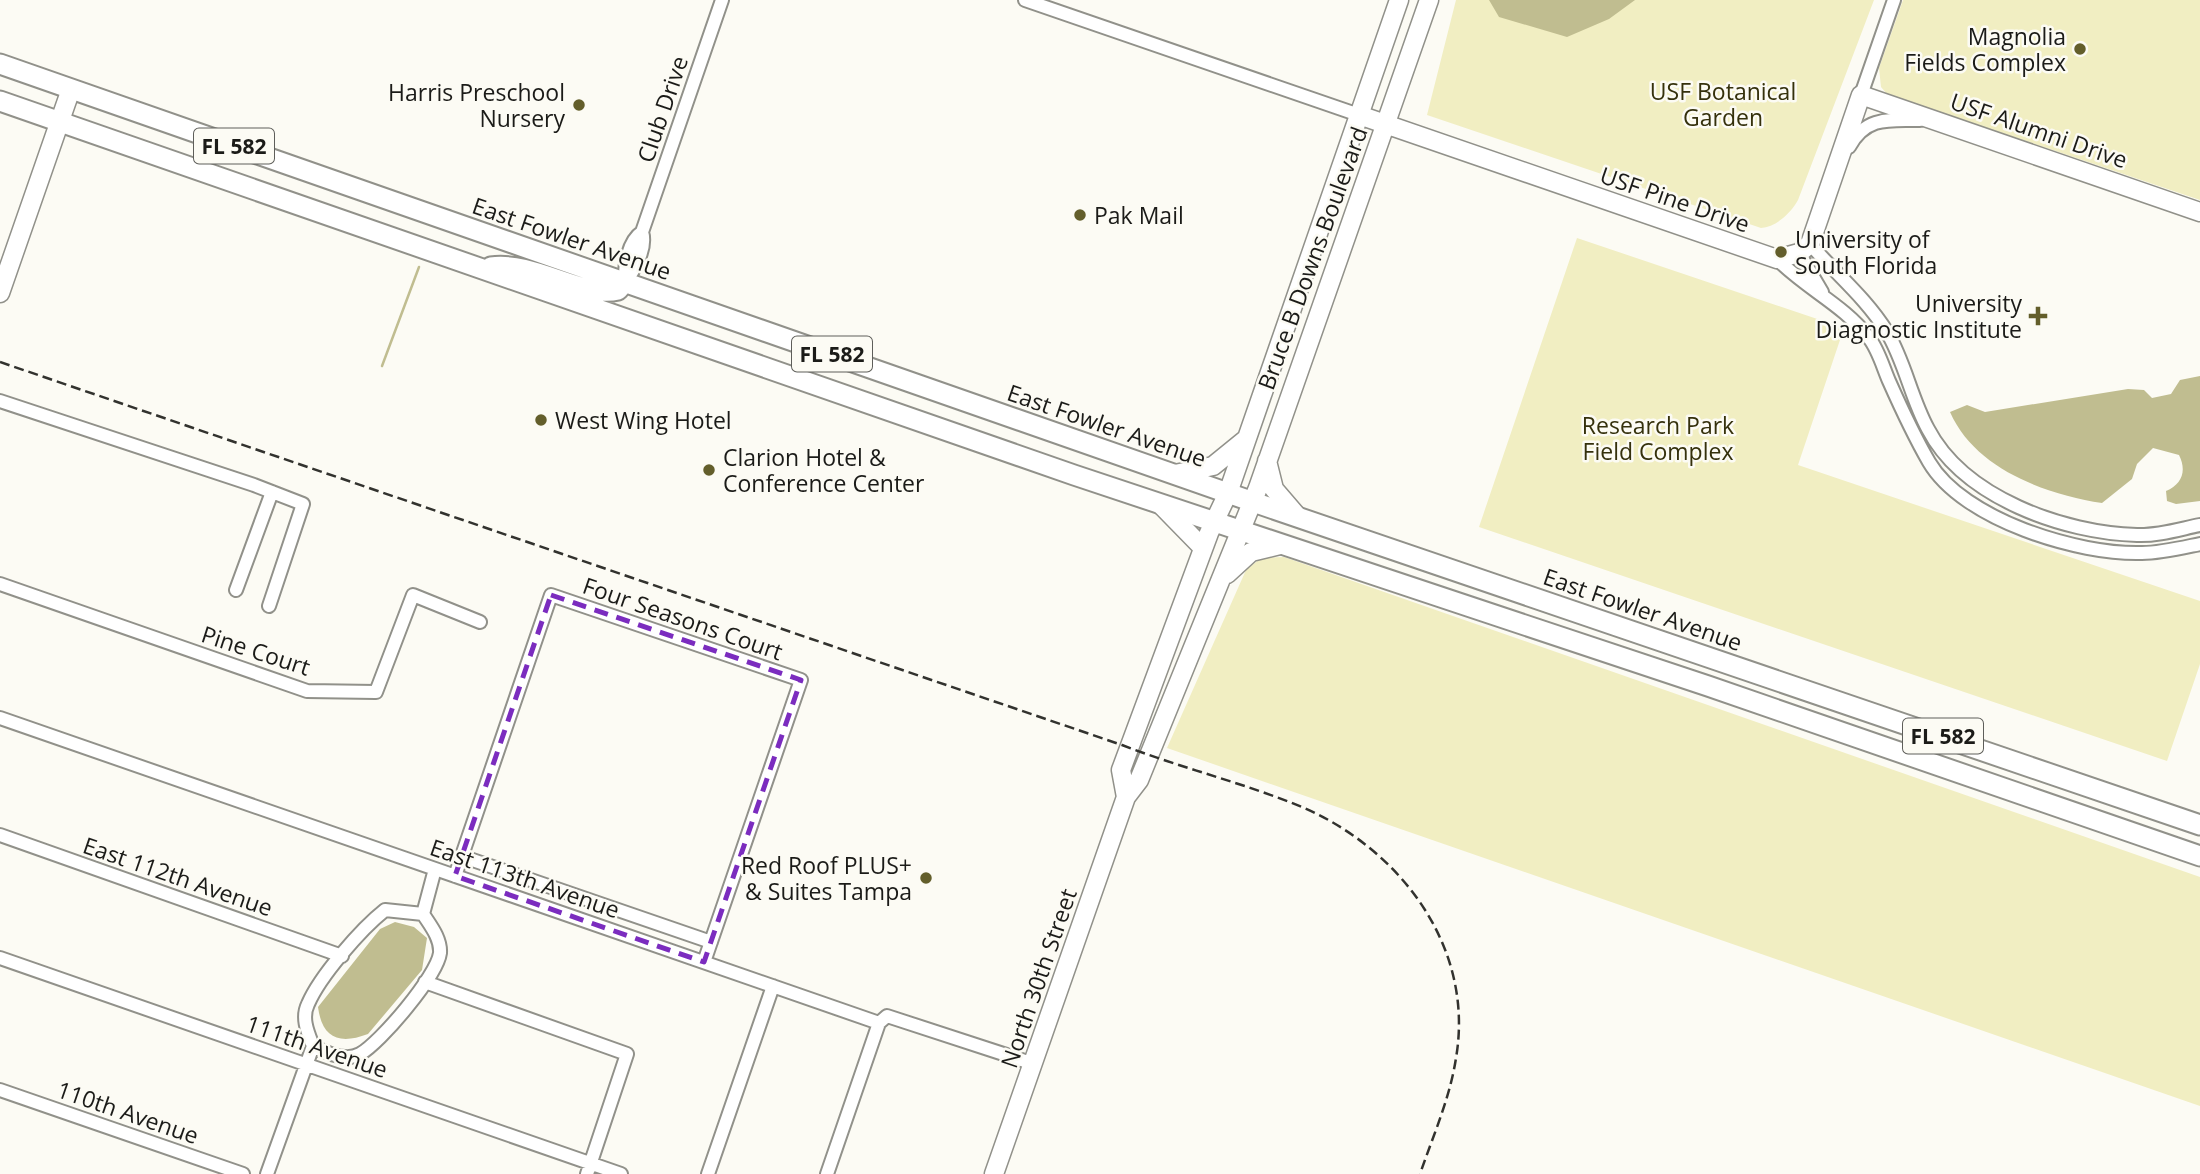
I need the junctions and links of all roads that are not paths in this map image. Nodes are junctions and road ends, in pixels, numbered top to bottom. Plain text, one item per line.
1 (723, 0) edge
2 (1025, 0) edge
3 (1399, 0) edge
4 (1429, 0) edge
5 (1894, 0) edge
6 (0, 65) edge
7 (71, 89) junction
8 (1861, 95) junction
9 (0, 101) edge
10 (1359, 115) junction
11 (1934, 120) junction
12 (60, 121) junction
13 (1385, 125) junction
14 (1834, 175) junction
15 (2200, 212) edge
16 (1805, 248) junction
17 (1777, 259) junction
18 (479, 268) junction
19 (625, 282) junction
20 (0, 293) edge
21 (1826, 299) junction
22 (1866, 301) junction
23 (1850, 315) junction
24 (0, 401) edge
25 (1247, 438) junction
26 (1267, 457) junction
27 (1175, 474) junction
28 (272, 492) junction
29 (1228, 493) junction
30 (1252, 501) junction
31 (1160, 504) junction
32 (2037, 513) junction
33 (1300, 518) junction
34 (1214, 522) junction
35 (2200, 525) edge
36 (1240, 531) junction
37 (2033, 533) junction
38 (2200, 544) edge
39 (1280, 545) junction
40 (1203, 548) junction
41 (1222, 579) junction
42 (0, 584) edge
43 (236, 590) dead end
44 (269, 606) dead end
45 (481, 622) dead end
46 (0, 718) edge
47 (1126, 797) junction
48 (2200, 825) edge
49 (0, 835) edge
50 (461, 856) junction
51 (2200, 856) edge
52 (435, 869) junction
53 (455, 876) junction
54 (423, 914) junction
55 (711, 942) junction
56 (342, 956) junction
57 (0, 958) edge
58 (704, 962) junction
59 (425, 982) junction
60 (773, 986) junction
61 (880, 1023) junction
62 (313, 1046) junction
63 (1034, 1064) junction
64 (306, 1065) junction
65 (0, 1090) edge
66 (589, 1169) edge
67 (243, 1174) edge
68 (267, 1174) edge
69 (621, 1174) edge
70 (708, 1174) edge
71 (827, 1174) edge
72 (994, 1174) edge

1 - 19 street, Club Drive
2 - 10 street
3 - 10 main road, Bruce B Downs Boulevard
4 - 13 main road, Bruce B Downs Boulevard
5 - 8 street
6 - 7 main road, East Fowler Avenue / FL 582
7 - 12 main road
7 - 19 main road, East Fowler Avenue / FL 582
8 - 11 main road, USF Alumni Drive
8 - 14 main road
9 - 12 main road, FL 582
10 - 13 main road, USF Pine Drive
10 - 25 main road, Bruce B Downs Boulevard
11 - 14 street
11 - 15 main road, USF Alumni Drive
12 - 18 main road, FL 582
12 - 20 main road
13 - 17 main road, USF Pine Drive
13 - 26 main road, Bruce B Downs Boulevard
14 - 16 main road
16 - 17 main road
16 - 21 street
16 - 22 street
17 - 21 street
18 - 19 main road
18 - 31 main road, FL 582
19 - 27 main road, East Fowler Avenue / FL 582
21 - 23 street
22 - 23 street
22 - 32 street
23 - 37 street
24 - 28 street
25 - 27 main road
25 - 29 main road, Bruce B Downs Boulevard
26 - 30 main road, Bruce B Downs Boulevard
26 - 33 main road
27 - 29 main road, East Fowler Avenue / FL 582
28 - 43 street
28 - 44 street
29 - 30 main road, East Fowler Avenue / FL 582
29 - 34 main road, North 30th Street
30 - 33 main road, East Fowler Avenue / FL 582
30 - 36 main road, Bruce B Downs Boulevard
31 - 34 main road, FL 582
31 - 40 main road
32 - 35 street
32 - 37 street
33 - 48 main road, East Fowler Avenue / FL 582
34 - 36 main road, FL 582
34 - 40 main road, North 30th Street
36 - 39 main road, FL 582
36 - 41 main road, North 30th Street
37 - 38 street
39 - 41 main road
39 - 51 main road, FL 582
40 - 47 main road, North 30th Street
41 - 47 main road, North 30th Street
42 - 45 street, Pine Court
46 - 52 street, East 113th Avenue
47 - 63 main road, North 30th Street
49 - 56 street, East 112th Avenue
50 - 53 street, Four Seasons Court
50 - 55 street
50 - 55 street, Four Seasons Court
52 - 53 street, East 113th Avenue
52 - 54 street
53 - 58 street, East 113th Avenue
54 - 56 street
54 - 59 street
55 - 58 street, Four Seasons Court
56 - 62 street
57 - 64 street, 111th Avenue
58 - 60 street, East 113th Avenue
59 - 62 street
59 - 66 street
60 - 61 street, East 113th Avenue
60 - 70 street
61 - 63 street, East 113th Avenue
61 - 71 street
62 - 64 street
63 - 72 main road, North 30th Street
64 - 66 street, 111th Avenue
64 - 68 street
65 - 67 street, 110th Avenue
66 - 69 street, 111th Avenue

